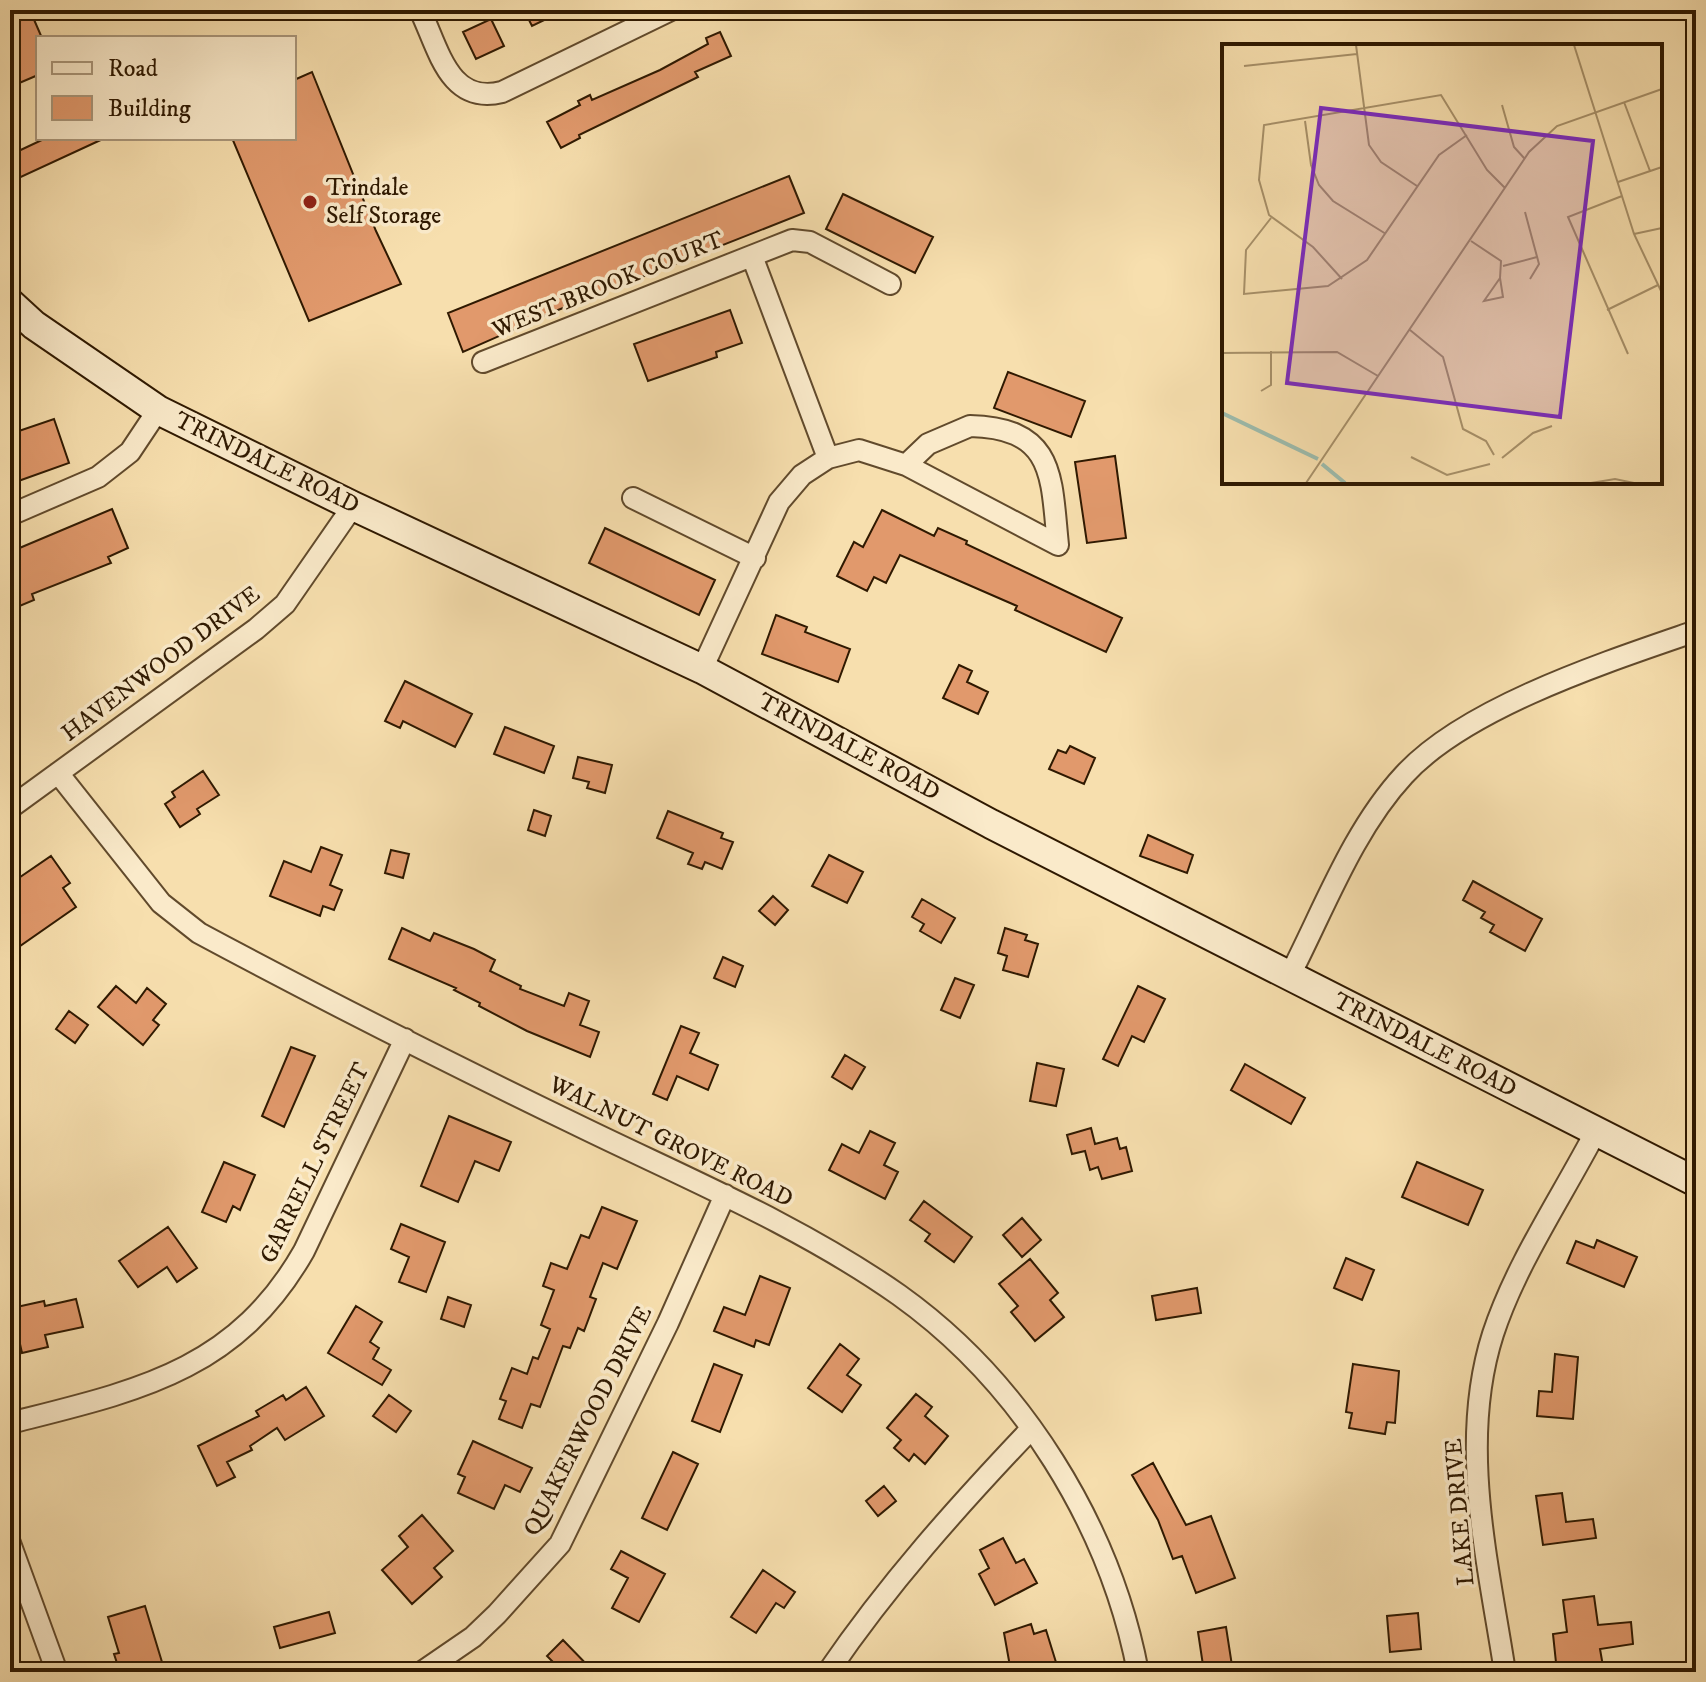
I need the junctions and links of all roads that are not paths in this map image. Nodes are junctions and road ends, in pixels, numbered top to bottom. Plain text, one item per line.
1 (420, 10) edge
2 (671, 10) edge
3 (752, 256) junction
4 (890, 284) dead end
5 (10, 303) edge
6 (483, 362) dead end
7 (158, 410) junction
8 (828, 458) junction
9 (906, 465) junction
10 (633, 498) dead end
11 (353, 506) junction
12 (10, 515) edge
13 (755, 558) junction
14 (1696, 631) edge
15 (702, 669) junction
16 (58, 773) junction
17 (10, 808) edge
18 (1290, 975) junction
19 (405, 1039) junction
20 (1595, 1133) junction
21 (1696, 1182) edge
22 (725, 1195) junction
23 (10, 1423) edge
24 (1031, 1429) junction
25 (10, 1543) edge
26 (57, 1672) edge
27 (422, 1672) edge
28 (828, 1672) edge
29 (1138, 1672) edge
30 (1505, 1672) edge

1 - 2 street
3 - 4 street, WEST BROOK COURT
3 - 6 street, WEST BROOK COURT
3 - 8 street, WEST BROOK COURT
5 - 7 main road, TRINDALE ROAD
7 - 11 main road, TRINDALE ROAD
7 - 12 street
8 - 9 street
8 - 13 street
9 - 9 street
10 - 13 street
11 - 15 main road, TRINDALE ROAD
11 - 16 street, HAVENWOOD DRIVE
13 - 15 street
14 - 18 street
15 - 18 main road, TRINDALE ROAD
16 - 17 street, HAVENWOOD DRIVE
16 - 19 street, WALNUT GROVE ROAD
18 - 20 main road, TRINDALE ROAD
19 - 22 street, WALNUT GROVE ROAD
19 - 23 street, GARRELL STREET
20 - 21 main road, TRINDALE ROAD
20 - 30 street, LAKE DRIVE
22 - 24 street, WALNUT GROVE ROAD
22 - 27 street, QUAKERWOOD DRIVE
24 - 28 street
24 - 29 street, WALNUT GROVE ROAD
25 - 26 street

